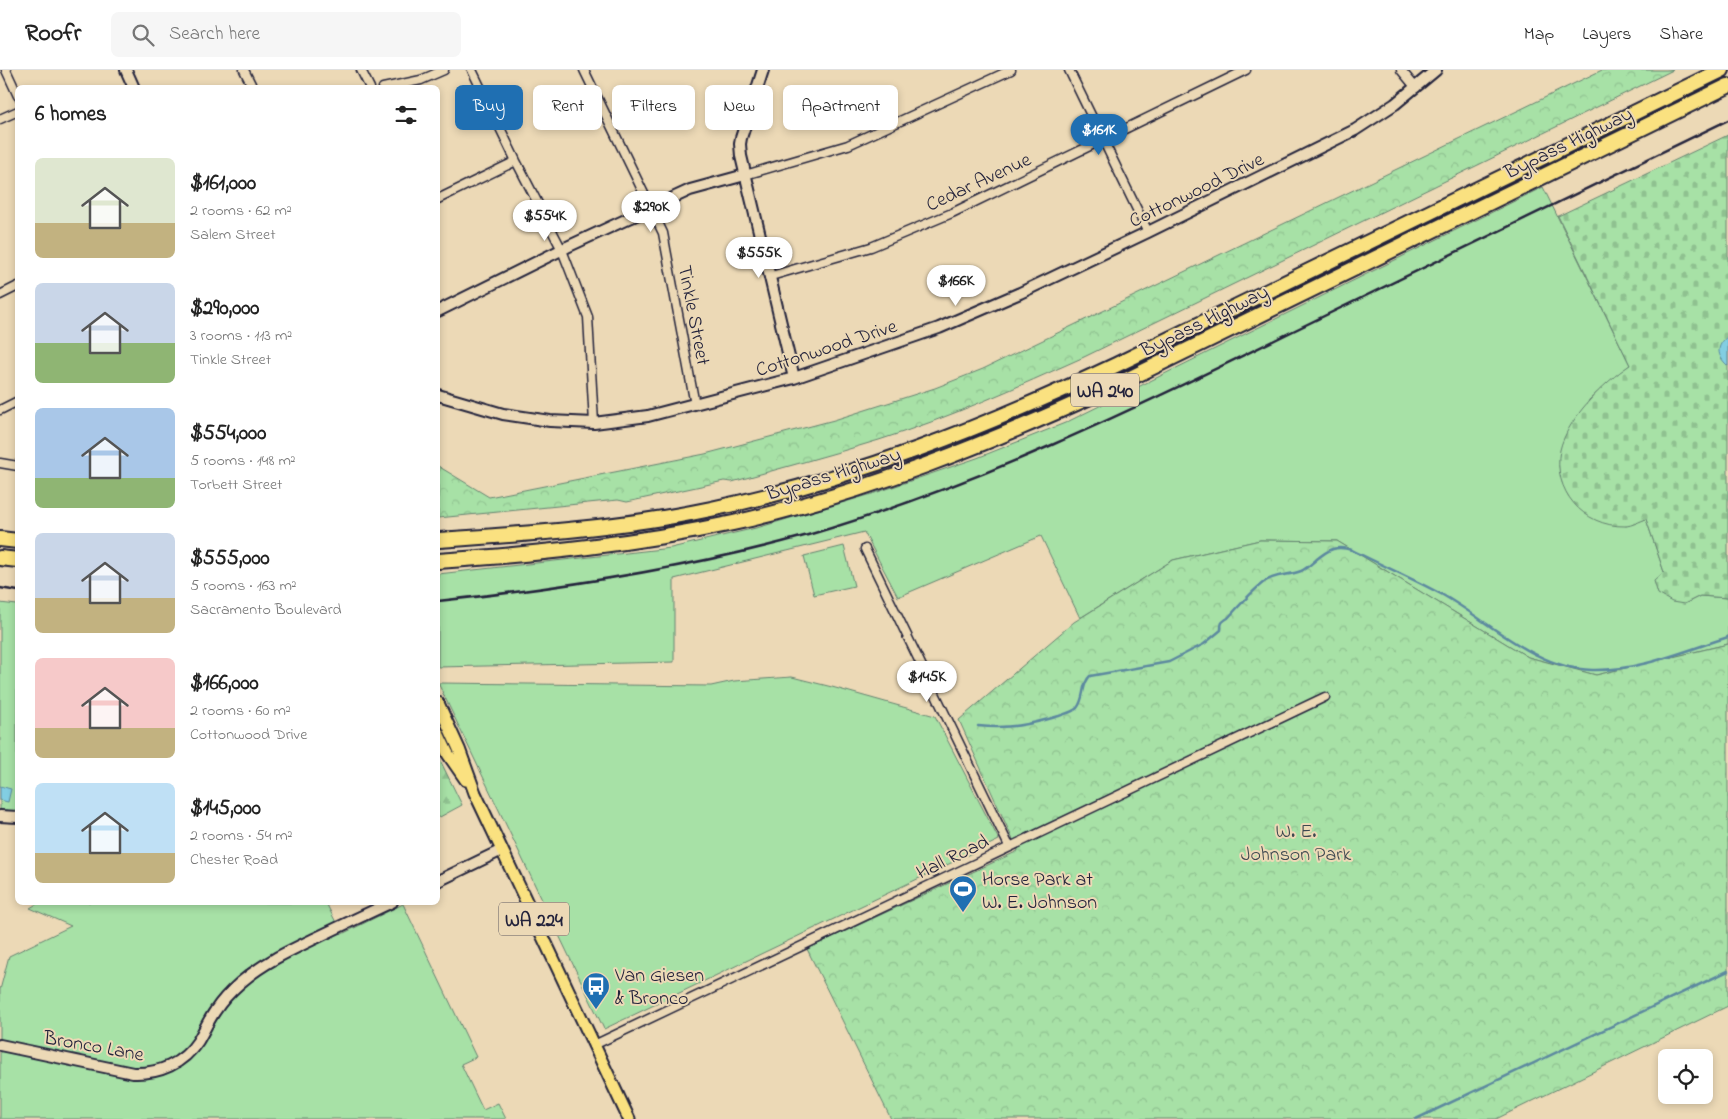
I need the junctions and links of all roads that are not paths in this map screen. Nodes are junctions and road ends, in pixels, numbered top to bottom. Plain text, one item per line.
1 (6, 70) edge
2 (126, 70) edge
3 (244, 70) edge
4 (361, 70) edge
5 (444, 70) edge
6 (472, 70) edge
7 (584, 70) edge
8 (763, 70) edge
9 (1011, 70) edge
10 (1069, 70) edge
11 (1246, 70) edge
12 (1401, 70) edge
13 (1436, 70) edge
14 (1722, 70) edge
15 (133, 85) edge
16 (252, 85) edge
17 (368, 85) edge
18 (397, 85) edge
19 (1728, 86) edge
20 (1416, 88) junction
21 (15, 90) edge
22 (15, 112) edge
23 (0, 119) edge
24 (1103, 139) junction
25 (516, 161) junction
26 (745, 175) junction
27 (440, 198) edge
28 (652, 208) junction
29 (1148, 232) junction
30 (562, 250) junction
31 (770, 276) junction
32 (15, 288) edge
33 (0, 295) edge
34 (440, 310) edge
35 (794, 378) junction
36 (440, 396) edge
37 (15, 402) edge
38 (696, 405) junction
39 (0, 410) edge
40 (594, 423) junction
41 (0, 463) edge
42 (15, 466) edge
43 (0, 540) edge
44 (440, 540) edge
45 (15, 541) edge
46 (865, 549) dead end
47 (0, 558) edge
48 (15, 560) edge
49 (440, 561) edge
50 (1325, 697) dead end
51 (440, 707) edge
52 (440, 737) edge
53 (475, 793) junction
54 (0, 816) edge
55 (15, 817) edge
56 (1009, 846) junction
57 (502, 850) junction
58 (440, 880) edge
59 (386, 905) edge
60 (0, 1045) edge
61 (594, 1045) junction
62 (628, 1119) edge

1 - 21 street
2 - 15 street
3 - 16 street
4 - 17 street
5 - 18 street
6 - 25 street
7 - 28 street, Tinkle Street
8 - 26 street
9 - 26 street
10 - 24 street
11 - 24 street, Cedar Avenue
12 - 20 street
13 - 20 street, Cottonwood Drive
14 - 44 highway, Bypass Highway / WA 240
19 - 49 highway, Bypass Highway / WA 240
20 - 29 street, Cottonwood Drive
22 - 23 street
24 - 29 street
24 - 31 street, Cedar Avenue
25 - 27 street
25 - 30 street
26 - 28 street
26 - 31 street
28 - 30 street
28 - 38 street, Tinkle Street
29 - 35 street, Cottonwood Drive
30 - 34 street
30 - 40 street
31 - 35 street
32 - 33 street
35 - 38 street, Cottonwood Drive
36 - 40 street, Cottonwood Drive
37 - 39 street
38 - 40 street, Cottonwood Drive
41 - 42 street
43 - 45 highway
46 - 56 street
47 - 48 highway
50 - 56 street, Hall Road
51 - 53 main road, WA 224
52 - 53 main road, WA 224
53 - 57 main road, WA 224
54 - 55 street
56 - 61 street, Hall Road
57 - 58 street
57 - 61 main road, WA 224
59 - 60 street, Bronco Lane
61 - 62 main road, WA 224

